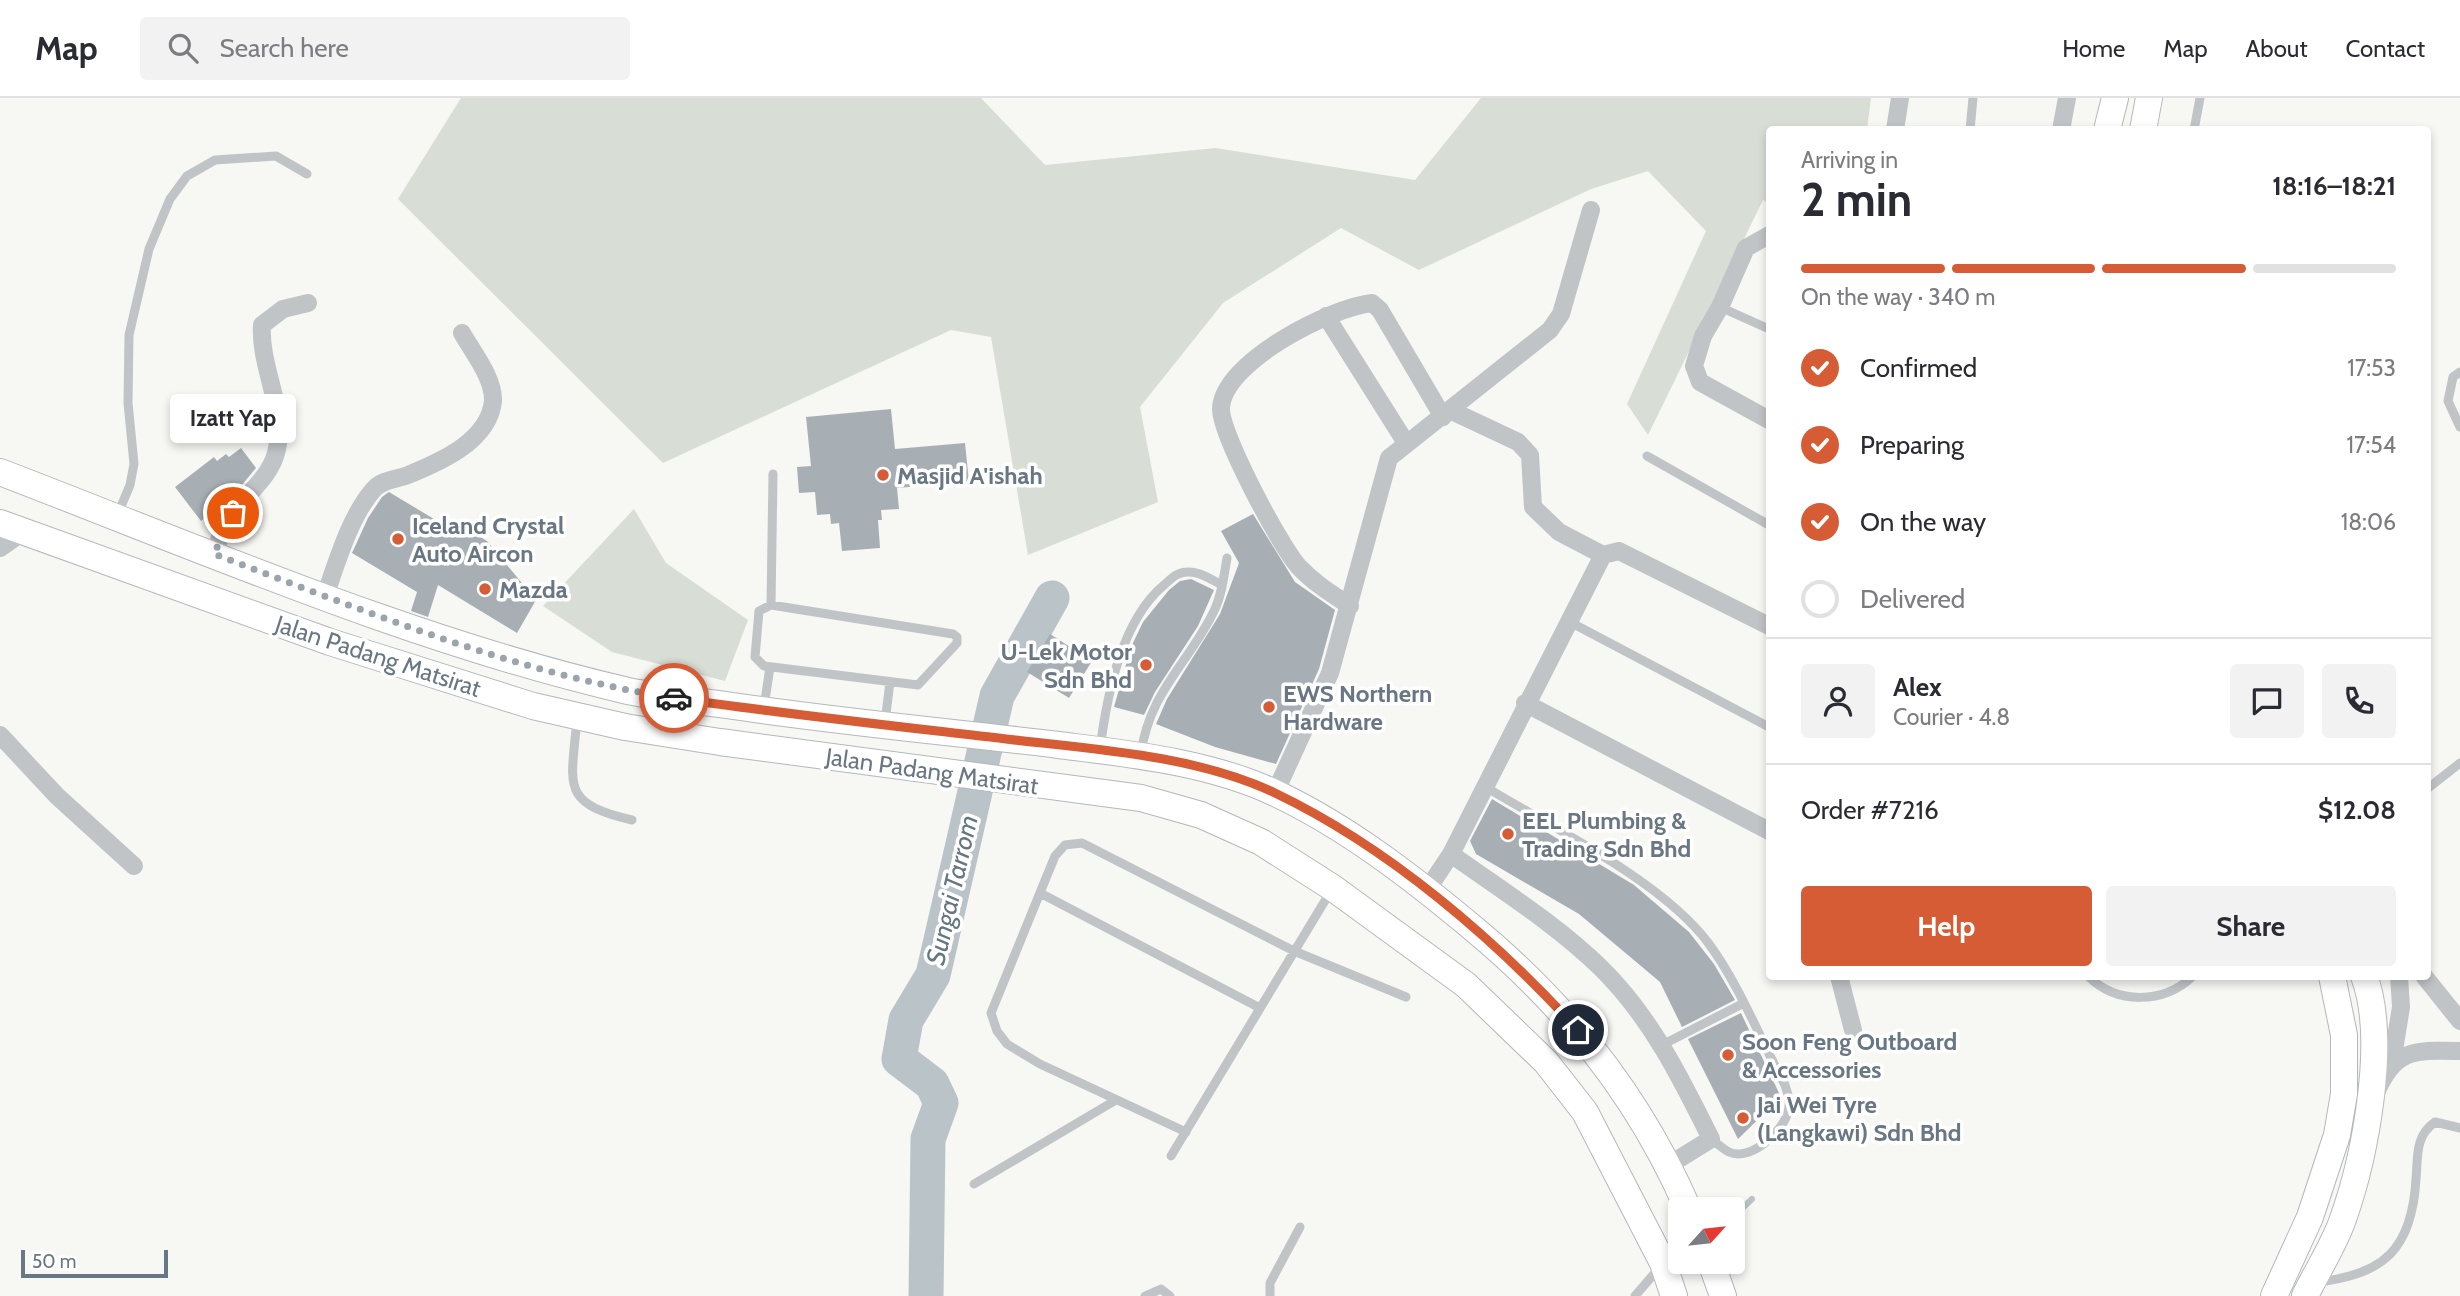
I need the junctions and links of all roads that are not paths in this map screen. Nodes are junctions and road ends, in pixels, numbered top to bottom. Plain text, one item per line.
1 (1900, 98) edge
2 (1973, 98) edge
3 (2067, 98) edge
4 (2115, 98) edge
5 (2149, 98) edge
6 (2200, 98) edge
7 (1896, 126) edge
8 (1970, 126) edge
9 (2062, 126) edge
10 (2109, 126) edge
11 (2144, 126) edge
12 (2195, 126) edge
13 (307, 174) dead end
14 (1591, 210) dead end
15 (1766, 236) edge
16 (308, 303) dead end
17 (1720, 307) junction
18 (1326, 316) junction
19 (1766, 328) edge
20 (462, 333) dead end
21 (2460, 372) edge
22 (1448, 414) junction
23 (1766, 418) edge
24 (2460, 427) edge
25 (1406, 443) junction
26 (1647, 456) dead end
27 (0, 472) edge
28 (773, 474) dead end
29 (117, 517) junction
30 (1766, 523) edge
31 (11, 527) edge
32 (0, 548) edge
33 (214, 554) junction
34 (1603, 555) junction
35 (1227, 558) dead end
36 (1222, 585) junction
37 (325, 596) junction
38 (771, 605) junction
39 (1350, 606) junction
40 (1568, 621) junction
41 (1766, 624) edge
42 (770, 667) junction
43 (890, 682) junction
44 (1525, 703) junction
45 (764, 711) junction
46 (578, 716) junction
47 (1766, 725) edge
48 (885, 726) junction
49 (0, 734) edge
50 (1100, 750) junction
51 (1141, 756) junction
52 (2460, 763) edge
53 (1484, 786) junction
54 (2431, 786) edge
55 (1275, 793) junction
56 (632, 820) dead end
57 (1766, 829) edge
58 (1451, 854) junction
59 (134, 866) dead end
60 (1333, 888) junction
61 (1427, 890) junction
62 (1040, 892) junction
63 (1294, 951) junction
64 (1840, 980) edge
65 (2092, 980) edge
66 (2187, 980) edge
67 (2333, 980) edge
68 (2365, 980) edge
69 (2399, 980) edge
70 (2427, 980) edge
71 (1406, 997) dead end
72 (1742, 1004) junction
73 (1260, 1008) junction
74 (2460, 1021) edge
75 (1853, 1030) dead end
76 (1662, 1045) junction
77 (2460, 1051) edge
78 (2392, 1063) junction
79 (1116, 1100) junction
80 (2371, 1107) junction
81 (2460, 1128) edge
82 (1186, 1132) junction
83 (1711, 1139) junction
84 (1171, 1156) dead end
85 (1669, 1165) junction
86 (974, 1184) dead end
87 (1683, 1197) edge
88 (1300, 1227) dead end
89 (1663, 1264) junction
90 (1715, 1274) edge
91 (2308, 1289) edge
92 (1145, 1296) edge
93 (1170, 1296) edge
94 (1270, 1296) edge
95 (1635, 1296) edge
96 (1674, 1296) edge
97 (1723, 1296) edge
98 (2274, 1296) edge

1 - 7 street
2 - 8 lane
3 - 9 street
4 - 10 main road
5 - 11 main road
6 - 12 lane
13 - 29 lane
14 - 22 street
15 - 17 street
16 - 33 street
17 - 19 lane
17 - 23 street
18 - 22 street
18 - 25 street
18 - 39 street
20 - 37 street
21 - 24 lane
22 - 25 street
22 - 34 street
25 - 39 street
26 - 30 lane
27 - 29 main road, Jalan Padang Matsirat
28 - 38 lane
29 - 33 main road, Jalan Padang Matsirat
31 - 32 street
31 - 46 main road, Jalan Padang Matsirat
33 - 37 main road, Jalan Padang Matsirat
34 - 40 street
34 - 41 street
35 - 36 lane
36 - 50 lane
36 - 51 lane
37 - 45 main road, Jalan Padang Matsirat
38 - 42 lane
38 - 43 lane
39 - 55 street
40 - 44 street
40 - 47 lane
42 - 43 lane
42 - 45 lane
43 - 48 lane
44 - 53 street
44 - 57 street
45 - 48 main road, Jalan Padang Matsirat
46 - 56 lane
46 - 60 main road, Jalan Padang Matsirat
48 - 50 main road, Jalan Padang Matsirat
49 - 59 street
50 - 51 main road, Jalan Padang Matsirat
51 - 55 main road, Jalan Padang Matsirat
52 - 54 lane
53 - 58 street
53 - 72 lane
55 - 61 main road, Jalan Padang Matsirat
58 - 61 street
58 - 76 street
60 - 63 lane
60 - 89 main road, Jalan Padang Matsirat
61 - 85 main road, Jalan Padang Matsirat
62 - 63 lane
62 - 73 lane
62 - 79 lane
63 - 71 lane
63 - 73 lane
64 - 75 street
65 - 66 lane
67 - 98 main road
68 - 80 main road
69 - 78 street
70 - 74 street
72 - 76 lane
72 - 83 lane
73 - 82 lane
76 - 83 street
77 - 78 street
78 - 80 street
79 - 82 lane
79 - 86 lane
80 - 91 main road
81 - 91 lane
82 - 84 lane
83 - 85 street
85 - 87 main road, Jalan Padang Matsirat
88 - 94 lane
89 - 95 lane
89 - 96 main road, Jalan Padang Matsirat
90 - 97 main road
92 - 93 lane

